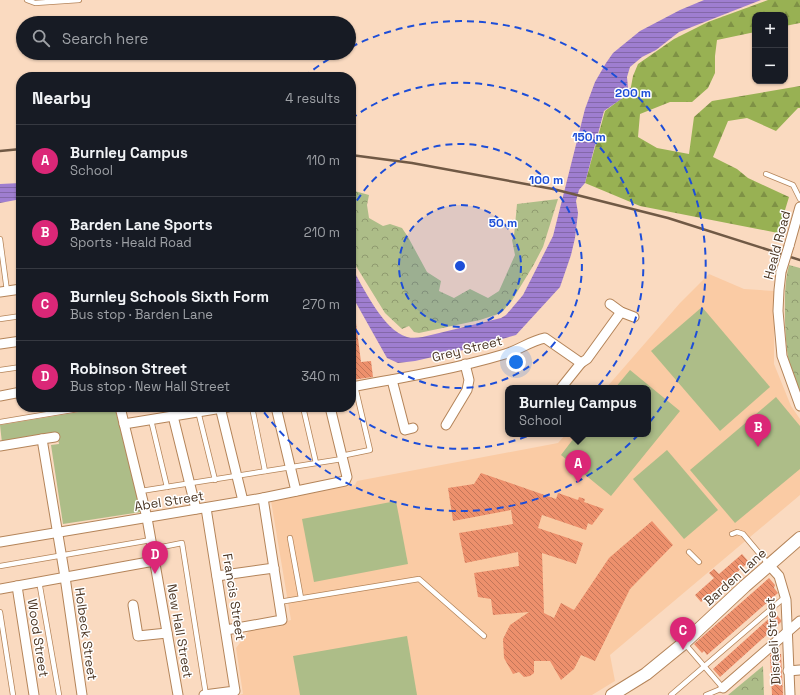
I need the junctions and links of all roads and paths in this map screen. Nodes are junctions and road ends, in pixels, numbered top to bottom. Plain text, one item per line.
1 (27, 0) edge
2 (79, 0) edge
3 (766, 174) dead end
4 (800, 199) edge
5 (800, 207) edge
6 (0, 239) edge
7 (16, 290) edge
8 (3, 292) edge
9 (610, 304) dead end
10 (621, 312) junction
11 (16, 317) edge
12 (634, 317) dead end
13 (0, 319) edge
14 (16, 342) edge
15 (0, 344) edge
16 (581, 363) junction
17 (465, 364) junction
18 (16, 367) edge
19 (0, 370) edge
20 (392, 380) junction
21 (564, 385) edge
22 (356, 386) edge
23 (16, 393) edge
24 (0, 396) edge
25 (356, 397) edge
26 (800, 406) edge
27 (60, 412) edge
28 (121, 412) edge
29 (198, 412) joint
30 (224, 412) edge
31 (253, 412) edge
32 (277, 412) edge
33 (304, 412) edge
34 (331, 412) edge
35 (173, 416) junction
36 (151, 420) junction
37 (0, 422) edge
38 (124, 424) junction
39 (446, 425) dead end
40 (413, 428) dead end
41 (55, 437) dead end
42 (42, 439) junction
43 (0, 446) edge
44 (342, 457) junction
45 (316, 463) junction
46 (290, 467) junction
47 (264, 471) junction
48 (237, 476) junction
49 (215, 480) junction
50 (189, 484) junction
51 (167, 487) junction
52 (140, 491) junction
53 (296, 491) junction
54 (263, 498) junction
55 (243, 502) junction
56 (206, 508) junction
57 (196, 510) junction
58 (147, 518) junction
59 (57, 532) junction
60 (732, 534) dead end
61 (290, 538) dead end
62 (800, 538) edge
63 (0, 542) edge
64 (151, 544) junction
65 (689, 552) dead end
66 (61, 555) junction
67 (154, 561) junction
68 (699, 562) dead end
69 (769, 565) junction
70 (0, 566) edge
71 (274, 568) junction
72 (217, 576) junction
73 (65, 577) junction
74 (39, 582) junction
75 (16, 586) junction
76 (0, 589) edge
77 (785, 597) junction
78 (301, 598) junction
79 (279, 602) junction
80 (133, 605) dead end
81 (0, 612) edge
82 (800, 621) edge
83 (226, 630) junction
84 (787, 631) junction
85 (167, 633) junction
86 (484, 636) dead end
87 (684, 643) junction
88 (704, 666) junction
89 (800, 670) edge
90 (788, 671) junction
91 (723, 688) junction
92 (13, 695) edge
93 (34, 695) edge
94 (59, 695) edge
95 (82, 695) edge
96 (178, 695) edge
97 (205, 695) edge
98 (612, 695) edge
99 (671, 695) edge
100 (706, 695) edge
101 (790, 695) edge

1 - 2 lane
3 - 4 lane
5 - 26 street, Heald Road, bridge
6 - 8 lane
7 - 8 street
9 - 10 street
10 - 12 street
10 - 16 street
11 - 13 lane
14 - 15 street
16 - 17 street, Grey Street
16 - 21 street
17 - 20 street, Grey Street
17 - 39 street
18 - 19 lane
20 - 22 street, Grey Street
20 - 40 street
23 - 24 street
25 - 44 lane
27 - 37 lane
28 - 38 street, New Hall Street
29 - 35 street
29 - 49 lane
30 - 48 street
31 - 47 lane
32 - 46 street
33 - 45 lane
34 - 44 street
35 - 36 street
35 - 50 street
36 - 38 street
36 - 51 lane
38 - 52 street, New Hall Street
41 - 42 street
42 - 43 street
42 - 59 street, Holbeck Street
44 - 45 lane
44 - 53 street, Abel Street
45 - 46 lane
46 - 47 lane
46 - 53 street
47 - 48 lane
48 - 49 lane
48 - 55 street
49 - 50 lane
50 - 51 lane
50 - 57 street
51 - 52 lane
52 - 58 street, New Hall Street
53 - 54 street, Abel Street
54 - 55 street, Abel Street
54 - 71 street
55 - 56 street, Abel Street
56 - 57 street, Abel Street
56 - 72 street, Francis Street
57 - 58 street, Abel Street
58 - 59 street, Abel Street
58 - 64 street, New Hall Street
59 - 63 street, Abel Street
59 - 66 street, Holbeck Street
60 - 69 lane
61 - 78 lane
62 - 69 street, Barden Lane
64 - 66 lane
64 - 67 street, New Hall Street
64 - 97 lane
65 - 68 lane
66 - 70 lane
66 - 73 street, Holbeck Street
67 - 73 street
67 - 85 street, New Hall Street
69 - 77 street, Disraeli Street
69 - 87 street, Barden Lane
71 - 72 street
71 - 79 street
72 - 83 street, Francis Street
73 - 74 street
73 - 95 street, Holbeck Street
74 - 75 street
74 - 94 lane
75 - 76 street
75 - 93 street, Wood Street
77 - 84 street, Disraeli Street
77 - 88 lane
78 - 79 lane
78 - 86 lane
79 - 83 street
80 - 85 street
81 - 92 lane
82 - 84 street
83 - 97 street, Francis Street
84 - 90 street, Disraeli Street
84 - 91 street
85 - 96 street, New Hall Street
87 - 88 lane
87 - 98 street, Barden Lane
88 - 91 lane
88 - 99 lane
89 - 90 street
90 - 101 street, Disraeli Street
91 - 100 lane

